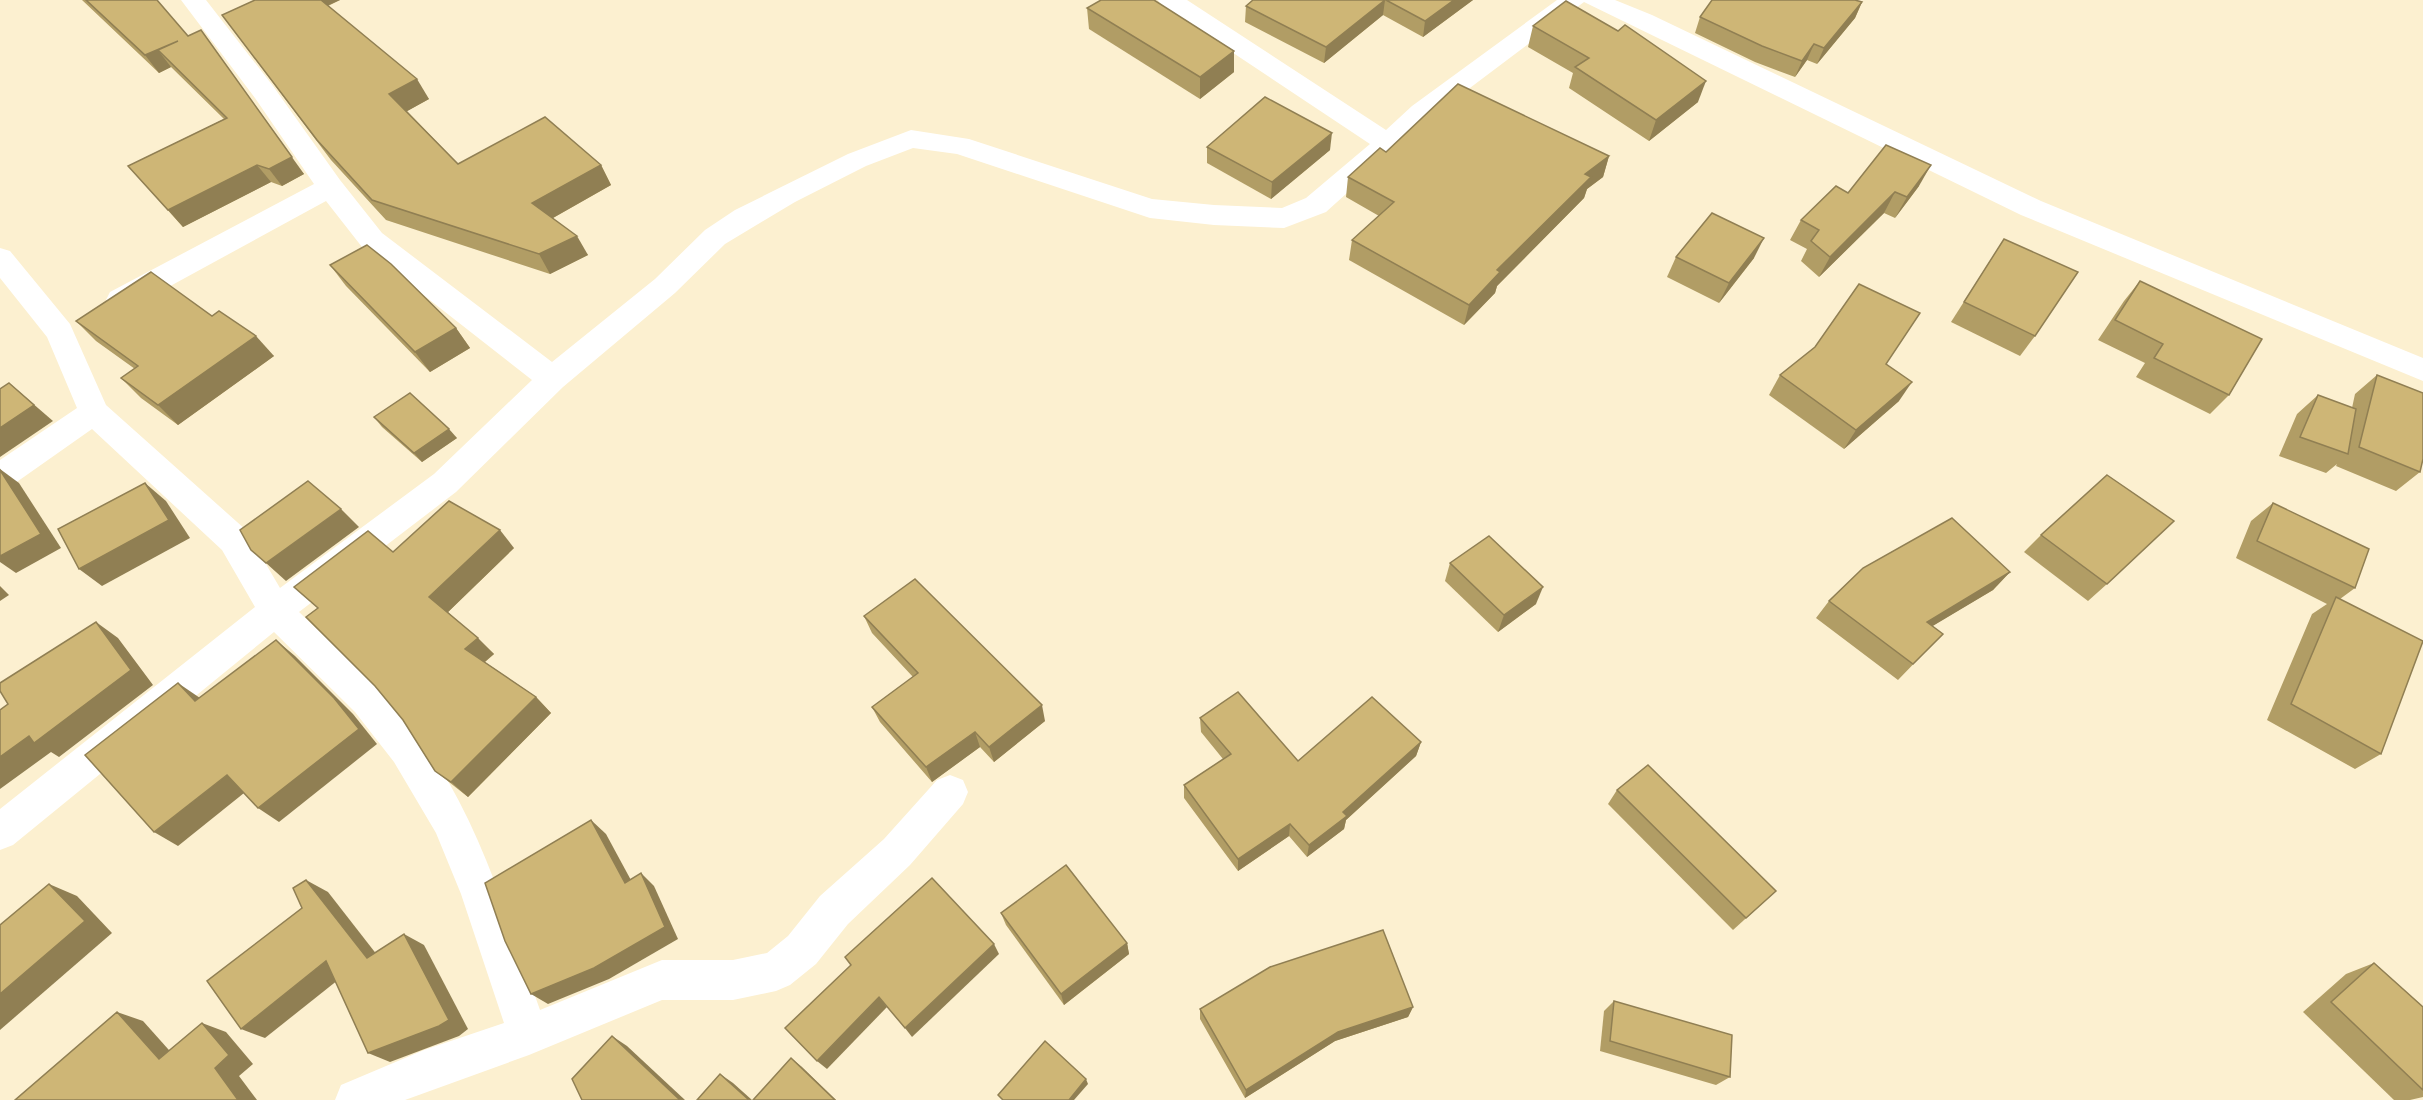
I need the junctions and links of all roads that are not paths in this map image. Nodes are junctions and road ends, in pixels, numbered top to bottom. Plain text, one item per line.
1 (193, 0) edge
2 (1170, 0) edge
3 (1573, 0) edge
4 (1594, 0) edge
5 (1663, 0) edge
6 (1643, 20) junction
7 (1388, 143) junction
8 (330, 187) junction
9 (0, 258) edge
10 (81, 321) junction
11 (2423, 370) edge
12 (552, 379) junction
13 (94, 412) junction
14 (0, 477) edge
15 (275, 611) junction
16 (950, 792) dead end
17 (0, 832) edge
18 (529, 1035) junction
19 (356, 1100) edge

1 - 8 street
2 - 7 street
3 - 7 street
4 - 6 street
5 - 6 street
6 - 11 street
7 - 12 street
8 - 10 street
8 - 12 street
9 - 10 street
10 - 13 street
12 - 15 street
13 - 14 street
13 - 15 street
15 - 17 street
15 - 18 street
16 - 18 street
18 - 19 street

